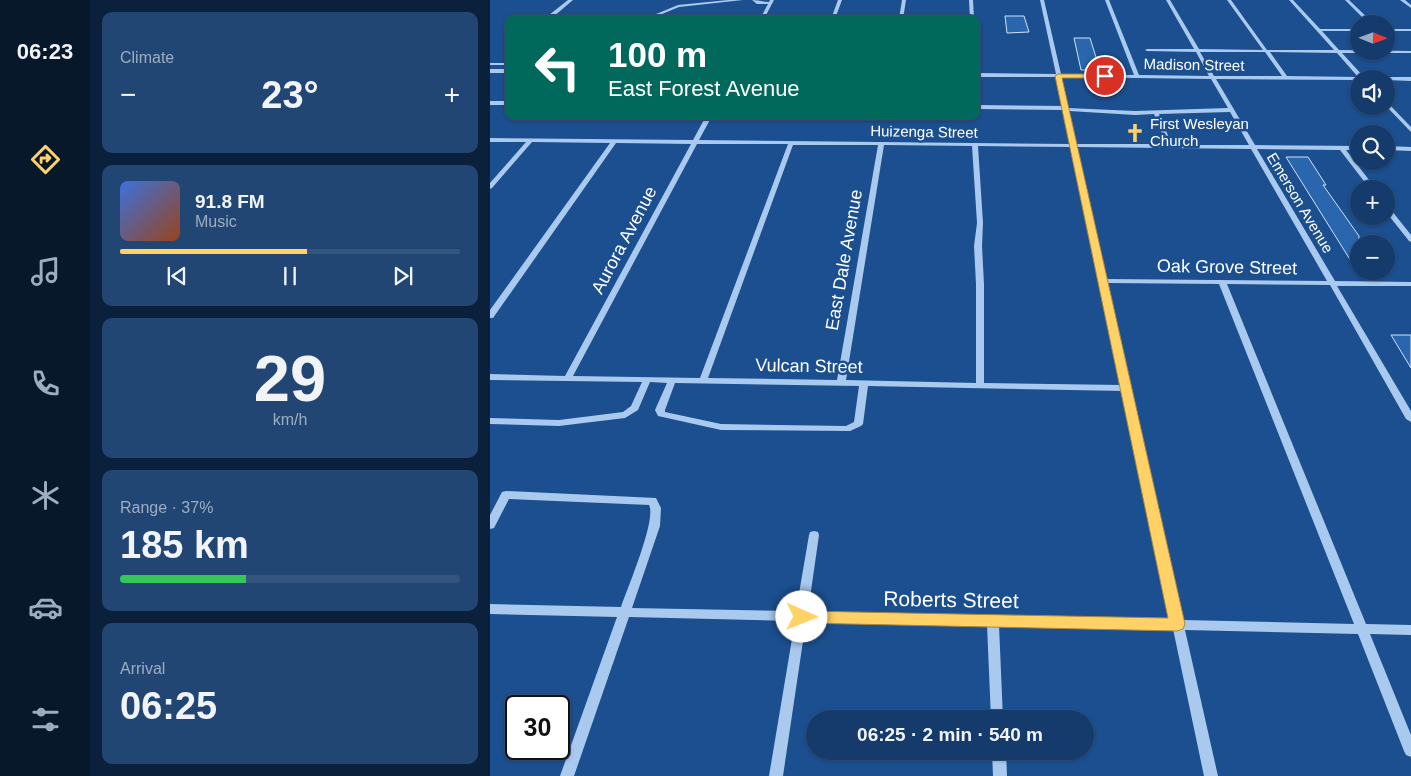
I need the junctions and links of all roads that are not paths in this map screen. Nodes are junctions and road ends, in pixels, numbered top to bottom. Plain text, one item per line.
1 (570, 0) edge
2 (741, 0) edge
3 (754, 0) edge
4 (840, 0) edge
5 (904, 0) edge
6 (971, 0) edge
7 (1042, 0) edge
8 (1107, 0) edge
9 (1168, 0) edge
10 (1229, 0) edge
11 (1291, 0) edge
12 (1347, 0) edge
13 (1402, 0) edge
14 (771, 2) edge
15 (1411, 7) edge
16 (552, 15) edge
17 (656, 15) edge
18 (764, 15) edge
19 (834, 15) edge
20 (902, 15) edge
21 (972, 15) edge
22 (1363, 15) edge
23 (1319, 30) junction
24 (1350, 30) edge
25 (1395, 30) edge
26 (1411, 30) edge
27 (1147, 50) dead end
28 (1196, 51) junction
29 (1266, 51) junction
30 (1338, 52) junction
31 (1411, 52) edge
32 (490, 64) edge
33 (505, 64) edge
34 (1355, 70) edge
35 (490, 71) edge
36 (505, 71) edge
37 (980, 75) edge
38 (1058, 76) junction
39 (1137, 77) junction
40 (1212, 77) junction
41 (1286, 78) junction
42 (1350, 79) edge
43 (1395, 79) edge
44 (1411, 79) edge
45 (490, 103) edge
46 (505, 103) edge
47 (980, 107) edge
48 (1065, 108) junction
49 (1231, 110) junction
50 (1156, 113) junction
51 (1395, 113) edge
52 (707, 120) edge
53 (1411, 130) edge
54 (490, 140) edge
55 (531, 140) junction
56 (614, 141) junction
57 (696, 142) junction
58 (791, 143) junction
59 (881, 144) junction
60 (975, 145) junction
61 (1073, 146) junction
62 (1170, 147) junction
63 (1252, 147) junction
64 (1342, 148) junction
65 (1350, 148) edge
66 (1395, 148) edge
67 (1411, 149) edge
68 (1366, 180) edge
69 (490, 187) edge
70 (1395, 219) edge
71 (1411, 240) edge
72 (1102, 281) junction
73 (1222, 282) junction
74 (1332, 283) junction
75 (1411, 284) edge
76 (490, 316) edge
77 (490, 377) edge
78 (568, 379) junction
79 (647, 380) junction
80 (672, 380) junction
81 (703, 381) junction
82 (841, 382) junction
83 (864, 383) junction
84 (980, 386) junction
85 (1127, 388) junction
86 (1411, 419) edge
87 (490, 421) edge
88 (490, 525) edge
89 (814, 535) dead end
90 (490, 610) edge
91 (624, 613) junction
92 (802, 617) junction
93 (993, 621) junction
94 (1177, 624) junction
95 (1362, 629) junction
96 (1411, 630) edge
97 (997, 710) edge
98 (1411, 751) edge
99 (999, 760) edge
100 (566, 776) edge
101 (776, 776) edge
102 (1000, 776) edge
103 (1211, 776) edge

1 - 16 street
2 - 17 street
3 - 14 street
4 - 19 street
5 - 20 street
6 - 21 street
7 - 38 street
8 - 39 street
9 - 28 street, Emerson Avenue
10 - 29 street
11 - 23 street
12 - 22 street
13 - 15 street
14 - 18 street
23 - 24 street
23 - 30 street
25 - 26 street
27 - 28 street
28 - 29 street
28 - 40 street, Emerson Avenue
29 - 30 street
29 - 41 street
30 - 31 street
30 - 34 street
32 - 33 street
35 - 36 street
37 - 38 street, Madison Street
38 - 39 street, Madison Street
38 - 48 street
39 - 40 street, Madison Street
40 - 41 street, Madison Street
40 - 49 street, Emerson Avenue
41 - 42 street, Madison Street
43 - 44 street, Madison Street
45 - 46 street
47 - 48 street
48 - 50 street
48 - 61 street
49 - 50 street
49 - 63 street, Emerson Avenue
50 - 62 street
51 - 53 street
52 - 57 street, Aurora Avenue
54 - 55 street, Huizenga Street
55 - 56 street, Huizenga Street
55 - 69 street
56 - 57 street, Huizenga Street
56 - 76 street
57 - 58 street, Huizenga Street
57 - 78 street, Aurora Avenue
58 - 59 street, Huizenga Street
58 - 81 street
59 - 60 street, Huizenga Street
59 - 82 street, East Dale Avenue
60 - 61 street, Huizenga Street
60 - 84 street
61 - 62 street, Huizenga Street
61 - 72 street
62 - 63 street, Huizenga Street
63 - 64 street, Huizenga Street
63 - 74 street, Emerson Avenue
64 - 65 street, Huizenga Street
64 - 68 street
66 - 67 street
70 - 71 street
72 - 73 street, Oak Grove Street
72 - 85 street
73 - 74 street, Oak Grove Street
73 - 95 street
74 - 75 street, Oak Grove Street
74 - 86 street, Emerson Avenue
77 - 78 street, Vulcan Street
78 - 79 street, Vulcan Street
79 - 80 street, Vulcan Street
79 - 87 street
80 - 81 street, Vulcan Street
80 - 83 street
81 - 82 street, Vulcan Street
82 - 83 street, Vulcan Street
83 - 84 street, Vulcan Street
84 - 85 street, Vulcan Street
85 - 94 street
88 - 91 street
89 - 92 street
90 - 91 street, Roberts Street
91 - 92 street, Roberts Street
91 - 100 street
92 - 93 street, Roberts Street
92 - 101 street
93 - 94 street, Roberts Street
93 - 97 street
94 - 95 street, Roberts Street
94 - 103 street
95 - 96 street, Roberts Street
95 - 98 street
99 - 102 street

